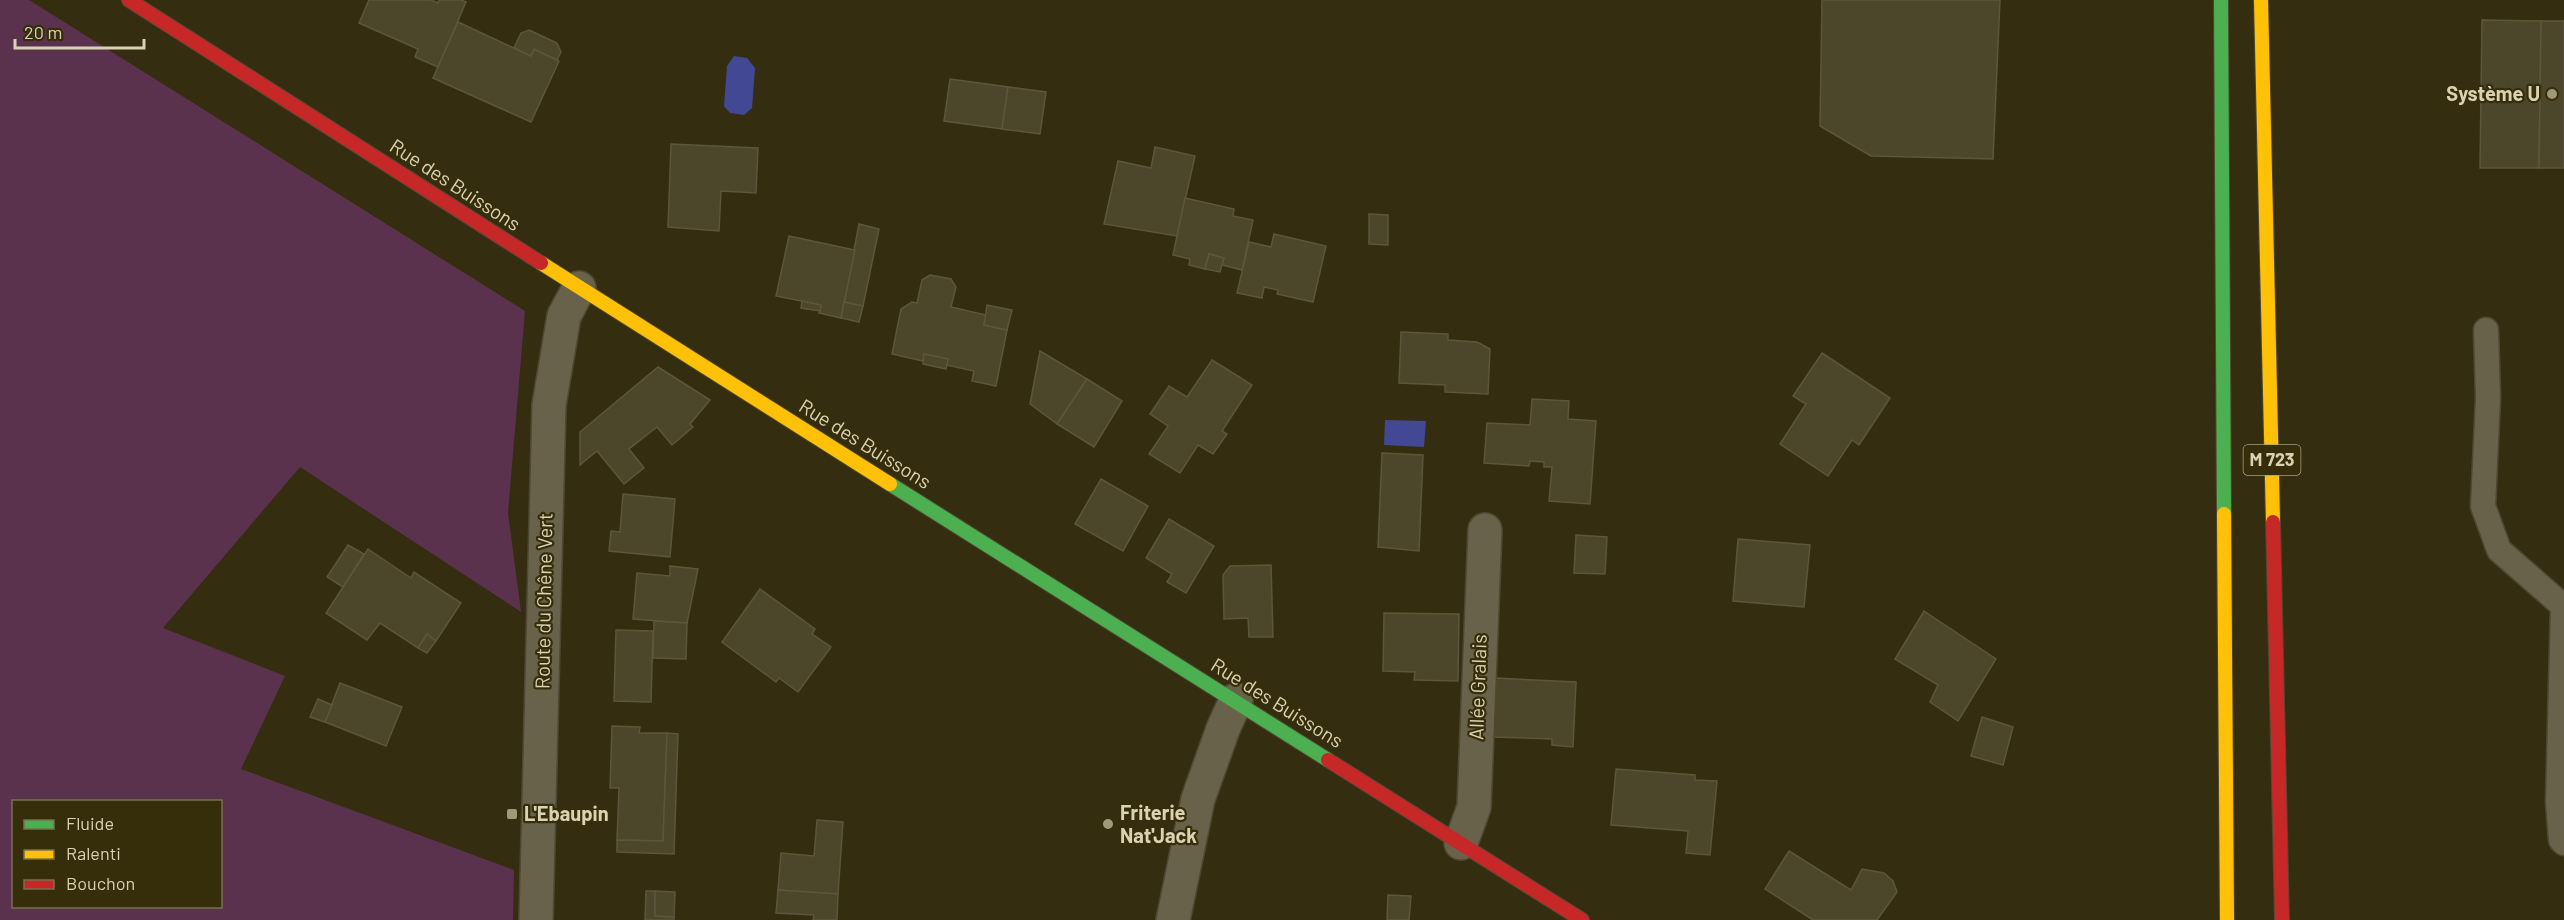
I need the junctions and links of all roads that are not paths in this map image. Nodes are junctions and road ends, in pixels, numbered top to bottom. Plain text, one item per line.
1 (129, 0) edge
2 (2221, 0) edge
3 (2261, 0) edge
4 (579, 288) junction
5 (2486, 330) dead end
6 (1485, 530) dead end
7 (1236, 700) junction
8 (1461, 843) junction
9 (2564, 843) edge
10 (536, 920) edge
11 (1173, 920) edge
12 (1582, 920) edge
13 (2227, 920) edge
14 (2282, 920) edge

1 - 4 main road, Rue des Buissons
2 - 13 main road, M 723
3 - 14 main road, M 723
4 - 7 main road, Rue des Buissons
4 - 10 street, Route du Chêne Vert
5 - 9 lane
6 - 8 street, Allée Gralais
7 - 8 main road, Rue des Buissons
7 - 11 street
8 - 12 main road, Rue des Buissons

